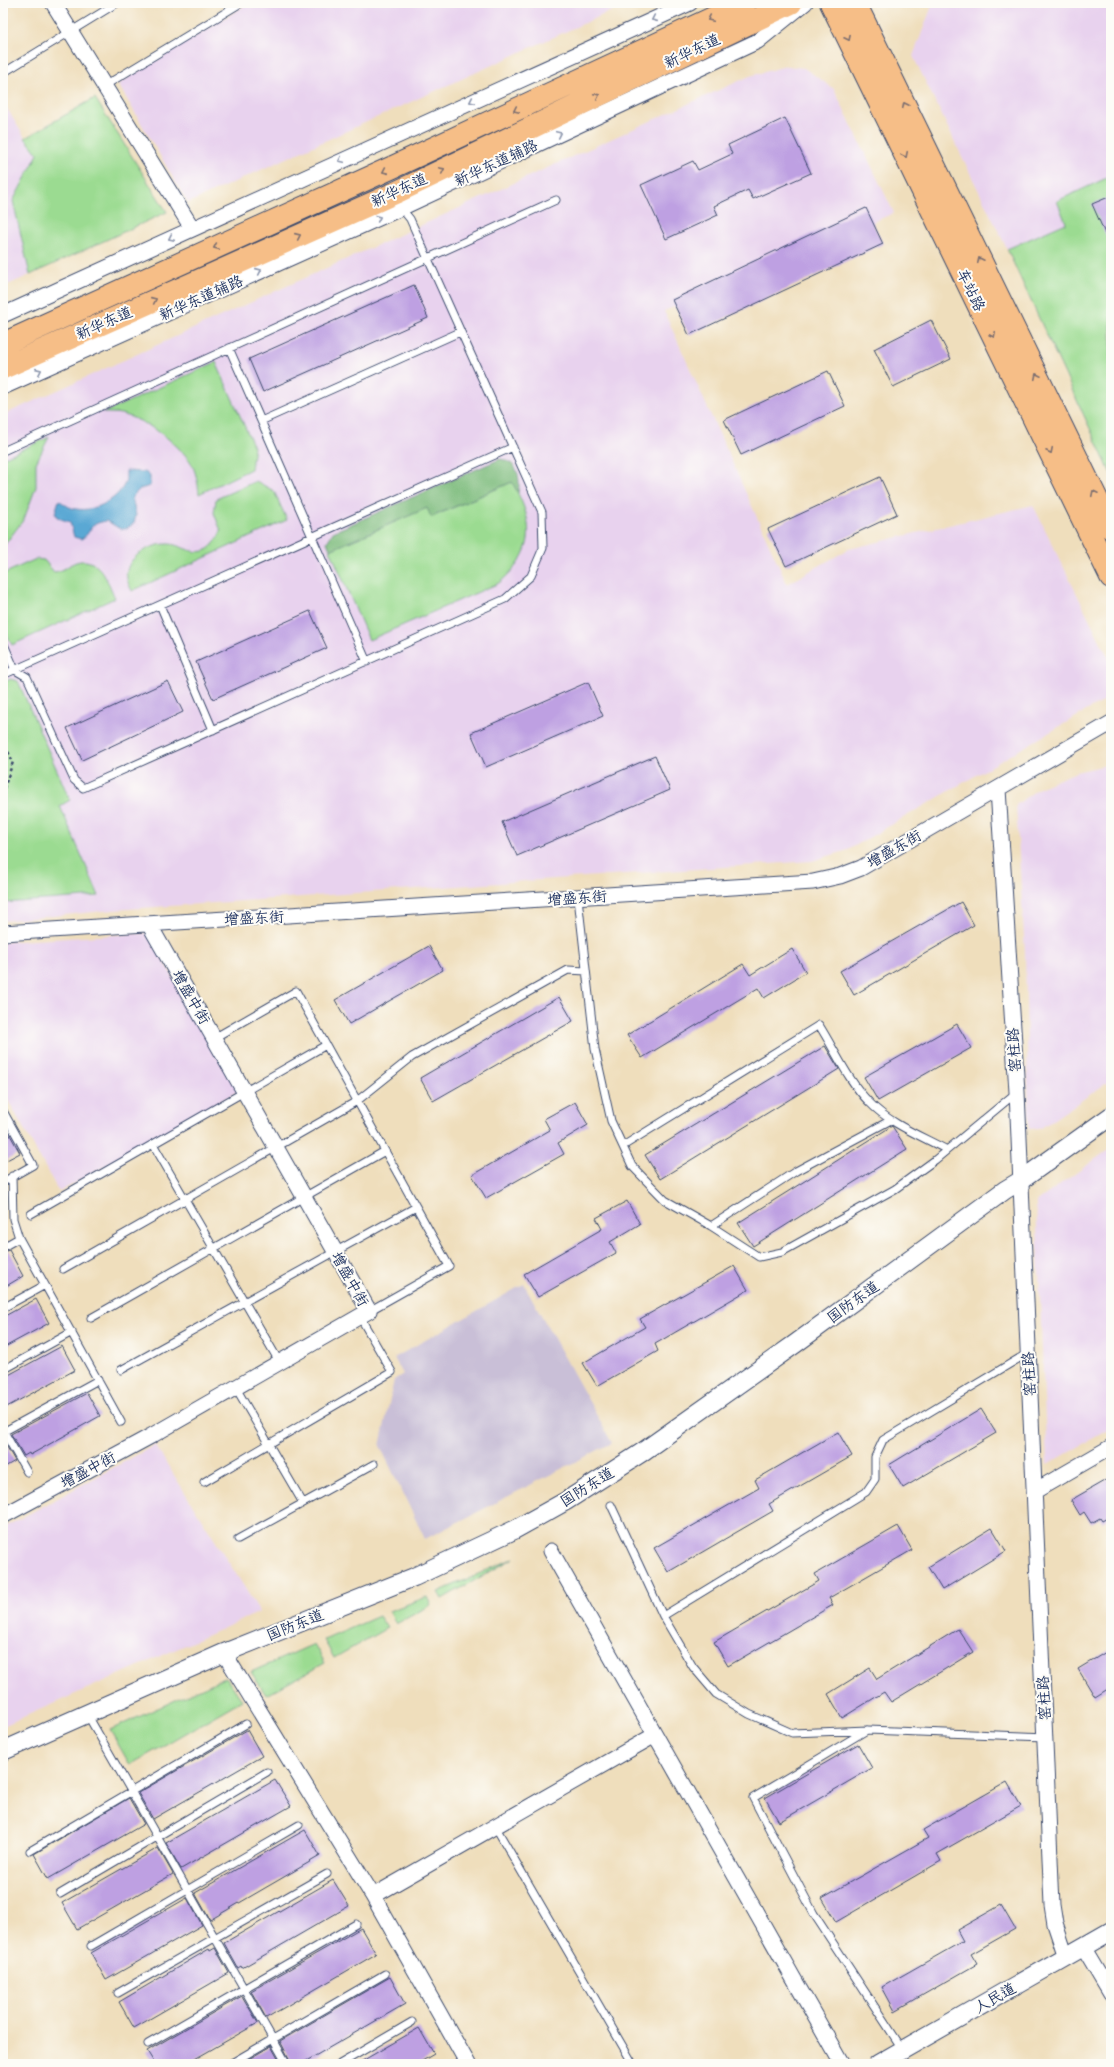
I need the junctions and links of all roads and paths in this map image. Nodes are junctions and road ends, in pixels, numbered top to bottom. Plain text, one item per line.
1 (53, 3) edge
2 (117, 3) edge
3 (241, 3) edge
4 (690, 3) edge
5 (745, 3) edge
6 (792, 3) edge
7 (805, 3) edge
8 (831, 3) edge
9 (855, 3) edge
10 (71, 31) junction
11 (3, 73) edge
12 (104, 86) junction
13 (556, 200) dead end
14 (401, 208) junction
15 (192, 228) junction
16 (428, 258) junction
17 (3, 315) edge
18 (460, 332) junction
19 (3, 344) edge
20 (228, 348) junction
21 (3, 368) edge
22 (3, 387) edge
23 (261, 421) junction
24 (513, 446) junction
25 (3, 451) edge
26 (1111, 528) edge
27 (312, 537) junction
28 (1111, 576) edge
29 (160, 605) junction
30 (3, 642) edge
31 (367, 662) junction
32 (16, 670) junction
33 (3, 675) edge
34 (1111, 723) edge
35 (213, 730) junction
36 (3, 741) edge
37 (998, 789) junction
38 (3, 791) edge
39 (578, 898) junction
40 (149, 924) junction
41 (3, 933) edge
42 (586, 971) junction
43 (214, 1038) junction
44 (326, 1045) junction
45 (244, 1092) junction
46 (1017, 1092) junction
47 (357, 1101) junction
48 (3, 1111) edge
49 (1111, 1116) edge
50 (891, 1120) junction
51 (5, 1121) edge
52 (153, 1144) junction
53 (623, 1146) junction
54 (276, 1148) junction
55 (947, 1150) junction
56 (385, 1151) junction
57 (12, 1176) junction
58 (1020, 1181) junction
59 (3, 1182) edge
60 (304, 1197) junction
61 (185, 1199) junction
62 (416, 1207) junction
63 (31, 1214) dead end
64 (711, 1226) junction
65 (19, 1238) junction
66 (3, 1247) edge
67 (214, 1248) junction
68 (335, 1252) junction
69 (63, 1269) dead end
70 (45, 1285) junction
71 (244, 1302) junction
72 (3, 1308) edge
73 (364, 1314) junction
74 (91, 1318) dead end
75 (72, 1332) junction
76 (1028, 1353) junction
77 (280, 1362) junction
78 (3, 1370) edge
79 (121, 1370) dead end
80 (98, 1380) junction
81 (236, 1388) junction
82 (121, 1422) dead end
83 (3, 1431) edge
84 (269, 1444) junction
85 (1111, 1446) edge
86 (374, 1464) dead end
87 (27, 1472) dead end
88 (204, 1482) dead end
89 (1034, 1491) junction
90 (303, 1503) junction
91 (611, 1505) dead end
92 (3, 1516) edge
93 (238, 1539) dead end
94 (550, 1551) dead end
95 (663, 1616) junction
96 (224, 1653) junction
97 (87, 1714) junction
98 (246, 1724) dead end
99 (868, 1730) junction
100 (655, 1735) junction
101 (1046, 1737) junction
102 (3, 1751) edge
103 (267, 1772) dead end
104 (132, 1792) junction
105 (298, 1826) dead end
106 (495, 1826) junction
107 (157, 1837) junction
108 (30, 1851) dead end
109 (327, 1874) dead end
110 (188, 1890) junction
111 (60, 1894) dead end
112 (373, 1896) junction
113 (356, 1924) dead end
114 (1111, 1931) edge
115 (215, 1938) junction
116 (90, 1946) dead end
117 (1083, 1947) junction
118 (1066, 1957) junction
119 (385, 1974) dead end
120 (244, 1989) junction
121 (118, 1993) dead end
122 (1111, 1994) edge
123 (412, 2022) dead end
124 (273, 2039) junction
125 (148, 2044) dead end
126 (903, 2050) junction
127 (230, 2064) edge
128 (287, 2064) edge
129 (340, 2064) edge
130 (468, 2064) edge
131 (633, 2064) edge
132 (842, 2064) edge
133 (878, 2064) edge

1 - 10 street
2 - 10 lane
3 - 12 lane
4 -> 15 street
5 -> 19 main road, 新华东道
21 -> 6 main road, 新华东道
14 -> 7 street, 新华东道辅路
8 -> 28 main road, 车站路
26 -> 9 main road, 车站路
10 - 11 lane
10 - 12 street
12 - 15 street
13 - 16 lane
14 - 16 lane
22 -> 14 street, 新华东道辅路
15 -> 17 street
16 - 18 lane
16 - 20 lane
18 - 23 lane
18 - 24 lane
20 - 23 lane
20 - 25 lane
23 - 27 lane
24 - 27 lane
24 - 31 lane
27 - 29 lane
27 - 31 lane
29 - 32 lane
29 - 35 lane
30 - 32 lane
31 - 35 lane
32 - 33 lane
32 - 35 lane
34 - 37 street, 增盛东街
36 - 38 path
37 - 39 street, 增盛东街
37 - 46 street, 窑柱路
39 - 40 street, 增盛东街
39 - 42 lane
40 - 41 street, 增盛东街
40 - 43 street, 增盛中街
42 - 47 lane
42 - 53 lane
43 - 44 lane
43 - 45 street, 增盛中街
44 - 45 lane
44 - 47 lane
45 - 52 lane
45 - 54 street, 增盛中街
46 - 55 lane
46 - 58 street, 窑柱路
47 - 54 lane
47 - 56 lane
48 - 51 lane
49 - 58 street, 国防东道
50 - 53 lane
50 - 55 lane
50 - 64 lane
51 - 57 lane
52 - 61 lane
52 - 63 lane
53 - 64 lane
54 - 60 street, 增盛中街
54 - 61 lane
55 - 64 lane
56 - 60 lane
56 - 62 lane
57 - 59 lane
57 - 65 lane
58 - 76 street, 窑柱路
58 - 96 street, 国防东道
60 - 67 lane
60 - 68 street, 增盛中街
61 - 67 lane
61 - 69 lane
62 - 68 lane
62 - 73 lane
65 - 66 lane
65 - 70 lane
67 - 71 lane
67 - 74 lane
68 - 71 lane
68 - 73 street, 增盛中街
70 - 72 lane
70 - 75 lane
71 - 77 lane
71 - 79 lane
73 - 77 street, 增盛中街
73 - 84 lane
75 - 78 lane
75 - 80 lane
76 - 89 street, 窑柱路
76 - 95 lane
77 - 81 street, 增盛中街
80 - 82 lane
80 - 83 lane
81 - 84 lane
81 - 92 street, 增盛中街
83 - 87 lane
84 - 88 lane
84 - 90 lane
85 - 89 street
86 - 90 lane
89 - 101 street, 窑柱路
90 - 93 lane
91 - 95 lane
94 - 100 street
95 - 99 lane
96 - 97 street, 国防东道
96 - 112 street
97 - 102 street, 国防东道
97 - 104 lane
98 - 104 lane
99 - 101 lane
99 - 126 lane
100 - 106 street
100 - 132 street
101 - 118 street, 窑柱路
103 - 107 lane
104 - 107 lane
104 - 108 lane
105 - 110 lane
106 - 112 street
106 - 131 lane
107 - 110 lane
107 - 111 lane
109 - 115 lane
110 - 115 lane
110 - 116 lane
112 - 130 street
113 - 120 lane
114 - 117 street, 人民道
115 - 120 lane
115 - 121 lane
117 - 118 street, 人民道
117 - 122 street
118 - 126 street, 人民道
119 - 124 lane
120 - 124 lane
120 - 125 lane
123 - 129 lane
124 - 127 lane
124 - 128 lane
126 - 133 street, 人民道

